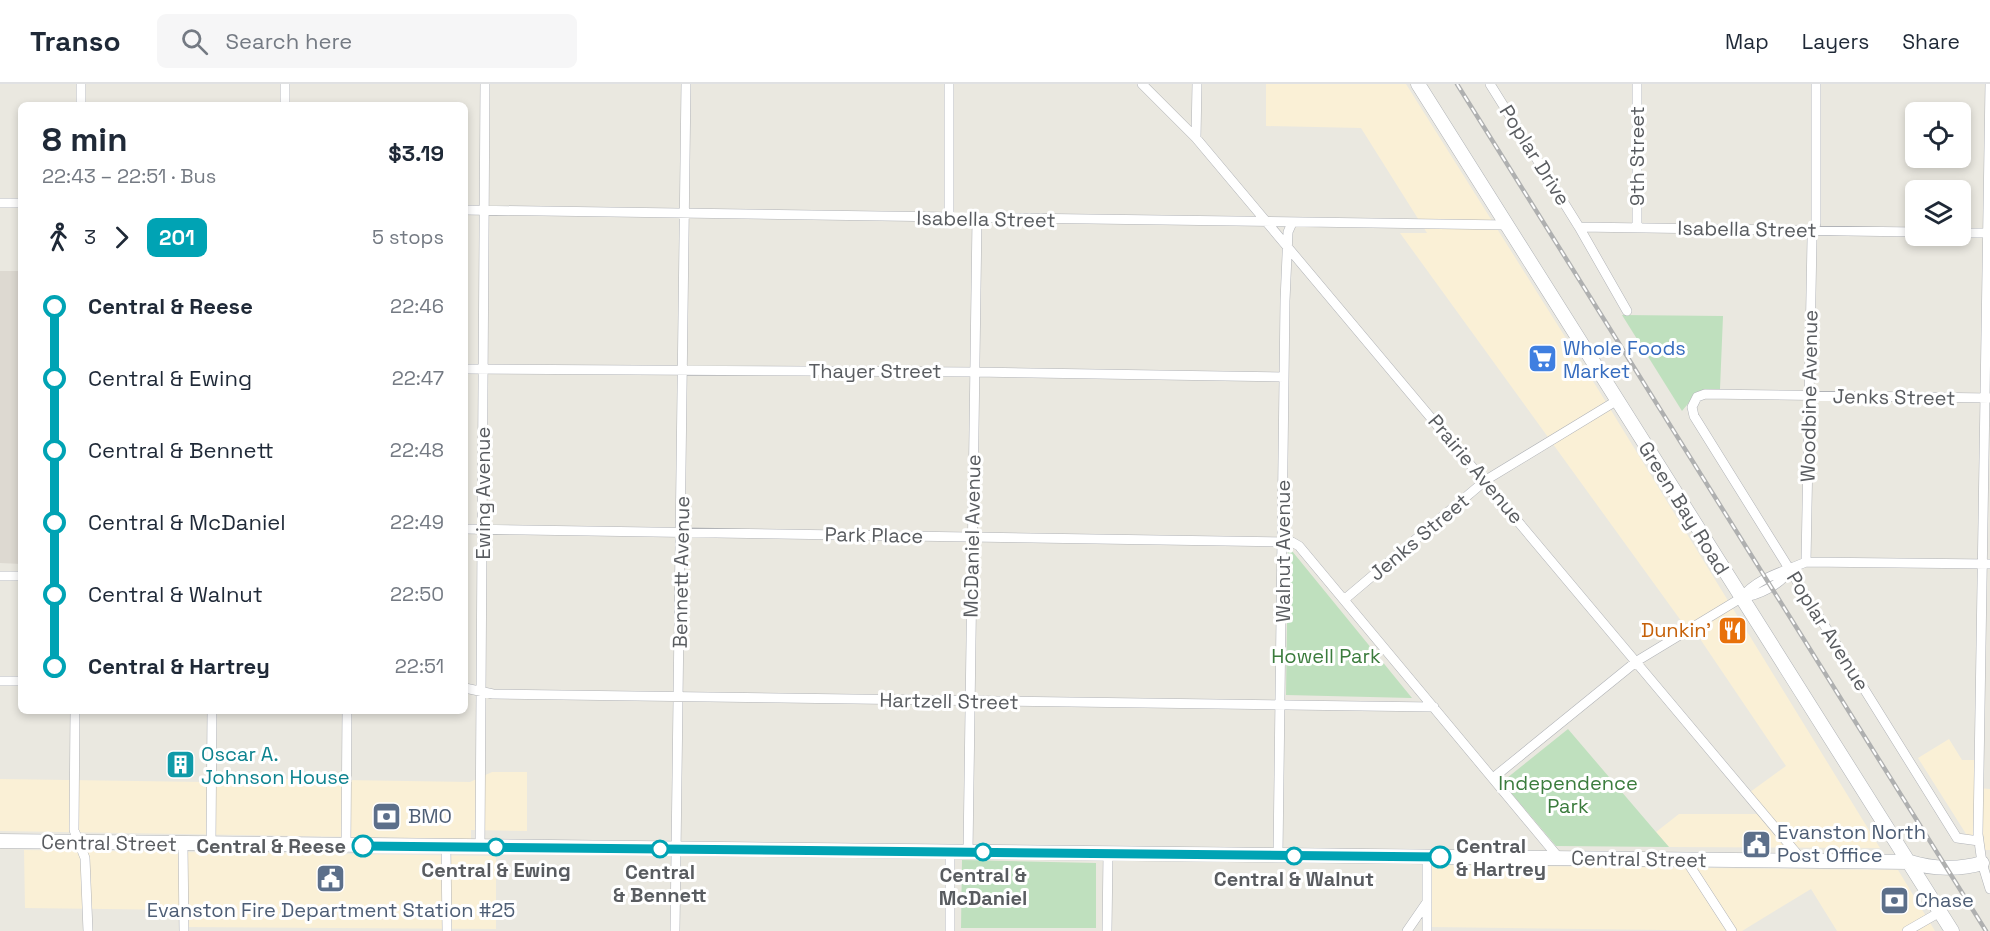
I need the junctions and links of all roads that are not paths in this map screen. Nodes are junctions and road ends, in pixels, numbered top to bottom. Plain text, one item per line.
1 (81, 84) edge
2 (285, 84) edge
3 (485, 84) edge
4 (686, 84) edge
5 (949, 84) edge
6 (1142, 84) edge
7 (1197, 84) edge
8 (1418, 84) edge
9 (1490, 84) edge
10 (1637, 84) edge
11 (1816, 84) edge
12 (1990, 84) edge
13 (81, 102) edge
14 (285, 102) edge
15 (1197, 138) junction
16 (0, 203) edge
17 (18, 203) edge
18 (468, 210) edge
19 (484, 210) junction
20 (685, 214) junction
21 (949, 218) junction
22 (977, 219) junction
23 (1267, 223) junction
24 (1292, 223) junction
25 (1508, 225) junction
26 (1579, 227) junction
27 (1815, 227) junction
28 (1637, 228) junction
29 (1905, 231) edge
30 (1971, 233) edge
31 (1989, 233) edge
32 (1287, 248) junction
33 (1627, 311) dead end
34 (468, 369) edge
35 (483, 369) junction
36 (683, 370) junction
37 (975, 372) junction
38 (1284, 377) junction
39 (1810, 395) junction
40 (1988, 398) edge
41 (1616, 401) junction
42 (1693, 403) joint
43 (1486, 480) junction
44 (468, 529) edge
45 (482, 530) junction
46 (682, 532) junction
47 (972, 537) junction
48 (1284, 541) junction
49 (1806, 562) junction
50 (1987, 564) edge
51 (1790, 569) junction
52 (0, 576) edge
53 (18, 576) edge
54 (1742, 598) junction
55 (1345, 599) junction
56 (1637, 661) junction
57 (0, 681) edge
58 (18, 681) edge
59 (468, 689) edge
60 (481, 691) junction
61 (680, 697) junction
62 (970, 702) junction
63 (1281, 707) junction
64 (1434, 707) junction
65 (75, 714) edge
66 (212, 714) edge
67 (347, 714) edge
68 (1985, 715) edge
69 (1493, 778) junction
70 (0, 841) edge
71 (1979, 841) junction
72 (79, 842) junction
73 (183, 844) junction
74 (211, 844) junction
75 (346, 846) junction
76 (446, 847) junction
77 (480, 847) junction
78 (677, 849) junction
79 (950, 852) junction
80 (968, 852) junction
81 (1108, 854) junction
82 (1278, 855) junction
83 (1427, 857) junction
84 (1559, 858) junction
85 (1686, 860) junction
86 (1803, 861) junction
87 (1910, 862) junction
88 (1986, 863) edge
89 (1990, 889) edge
90 (1426, 902) junction
91 (1940, 912) junction
92 (88, 931) edge
93 (184, 931) edge
94 (447, 931) edge
95 (675, 931) edge
96 (950, 931) edge
97 (1107, 931) edge
98 (1407, 931) edge
99 (1427, 931) edge
100 (1732, 931) edge
101 (1907, 931) edge
102 (1952, 931) edge

1 - 13 street
2 - 14 street
3 - 19 street, Ewing Avenue
4 - 20 street, Bennett Avenue
5 - 21 street
6 - 15 street, Prairie Avenue
7 - 15 street
8 - 25 main road, Green Bay Road
9 - 26 street, Poplar Drive
10 - 28 street, 9th Street
11 - 27 street, Woodbine Avenue
12 - 31 street
15 - 23 street, Prairie Avenue
16 - 17 street
18 - 19 street, Isabella Street
19 - 20 street, Isabella Street
19 - 35 street, Ewing Avenue
20 - 21 street, Isabella Street
20 - 36 street, Bennett Avenue
21 - 22 street, Isabella Street
22 - 23 street, Isabella Street
22 - 37 street, McDaniel Avenue
23 - 24 street, Isabella Street
23 - 32 street, Prairie Avenue
24 - 25 street, Isabella Street
24 - 32 street, Walnut Avenue
25 - 41 main road, Green Bay Road
26 - 28 street, Isabella Street
26 - 33 street
27 - 28 street, Isabella Street
27 - 29 street, Isabella Street
27 - 39 street, Woodbine Avenue
30 - 31 street
31 - 40 street
32 - 38 street, Walnut Avenue
32 - 43 street, Prairie Avenue
34 - 35 street, Thayer Street
35 - 36 street, Thayer Street
35 - 45 street, Ewing Avenue
36 - 37 street, Thayer Street
36 - 46 street, Bennett Avenue
37 - 38 street, Thayer Street
37 - 47 street, McDaniel Avenue
38 - 48 street, Walnut Avenue
39 - 40 street, Jenks Street
39 - 42 street, Jenks Street
39 - 49 street, Woodbine Avenue
40 - 50 street
41 - 43 street, Jenks Street
41 - 54 main road, Green Bay Road
42 - 51 street, Poplar Avenue
43 - 55 street, Jenks Street
43 - 56 street, Prairie Avenue
44 - 45 street, Park Place
45 - 46 street, Park Place
45 - 60 street, Ewing Avenue
46 - 47 street, Park Place
46 - 61 street, Bennett Avenue
47 - 48 street, Park Place
47 - 62 street, McDaniel Avenue
48 - 55 street
48 - 63 street, Walnut Avenue
49 - 50 street
49 - 51 street
50 - 68 street
51 - 54 street
51 - 71 street, Poplar Avenue
52 - 53 street
54 - 56 street
54 - 87 main road, Green Bay Road
55 - 64 street
56 - 69 street
56 - 86 street, Prairie Avenue
57 - 58 street
59 - 60 street, Hartzell Street
60 - 61 street, Hartzell Street
60 - 77 street, Ewing Avenue
61 - 62 street, Hartzell Street
61 - 78 street, Bennett Avenue
62 - 63 street, Hartzell Street
62 - 80 street, McDaniel Avenue
63 - 64 street, Hartzell Street
63 - 82 street, Walnut Avenue
64 - 69 street
65 - 72 street
66 - 74 street
67 - 75 street
68 - 71 street
69 - 84 street
70 - 72 main road, Central Street
71 - 88 street
72 - 73 main road, Central Street
72 - 92 street
73 - 74 main road, Central Street
73 - 93 street
74 - 75 main road, Central Street
75 - 76 main road, Central Street
76 - 77 main road, Central Street
76 - 94 street
77 - 78 main road, Central Street
78 - 79 main road, Central Street
78 - 95 street, Bennett Avenue
79 - 80 main road, Central Street
79 - 96 street
80 - 81 main road, Central Street
81 - 82 main road, Central Street
81 - 97 street
82 - 83 main road, Central Street
83 - 84 main road, Central Street
83 - 90 street
84 - 85 main road, Central Street
85 - 86 main road, Central Street
85 - 100 street
86 - 87 main road, Central Street
87 - 88 main road, Central Street
87 - 91 main road, Green Bay Road
88 - 89 street
90 - 98 street
90 - 99 street
91 - 101 street
91 - 102 main road, Green Bay Road

